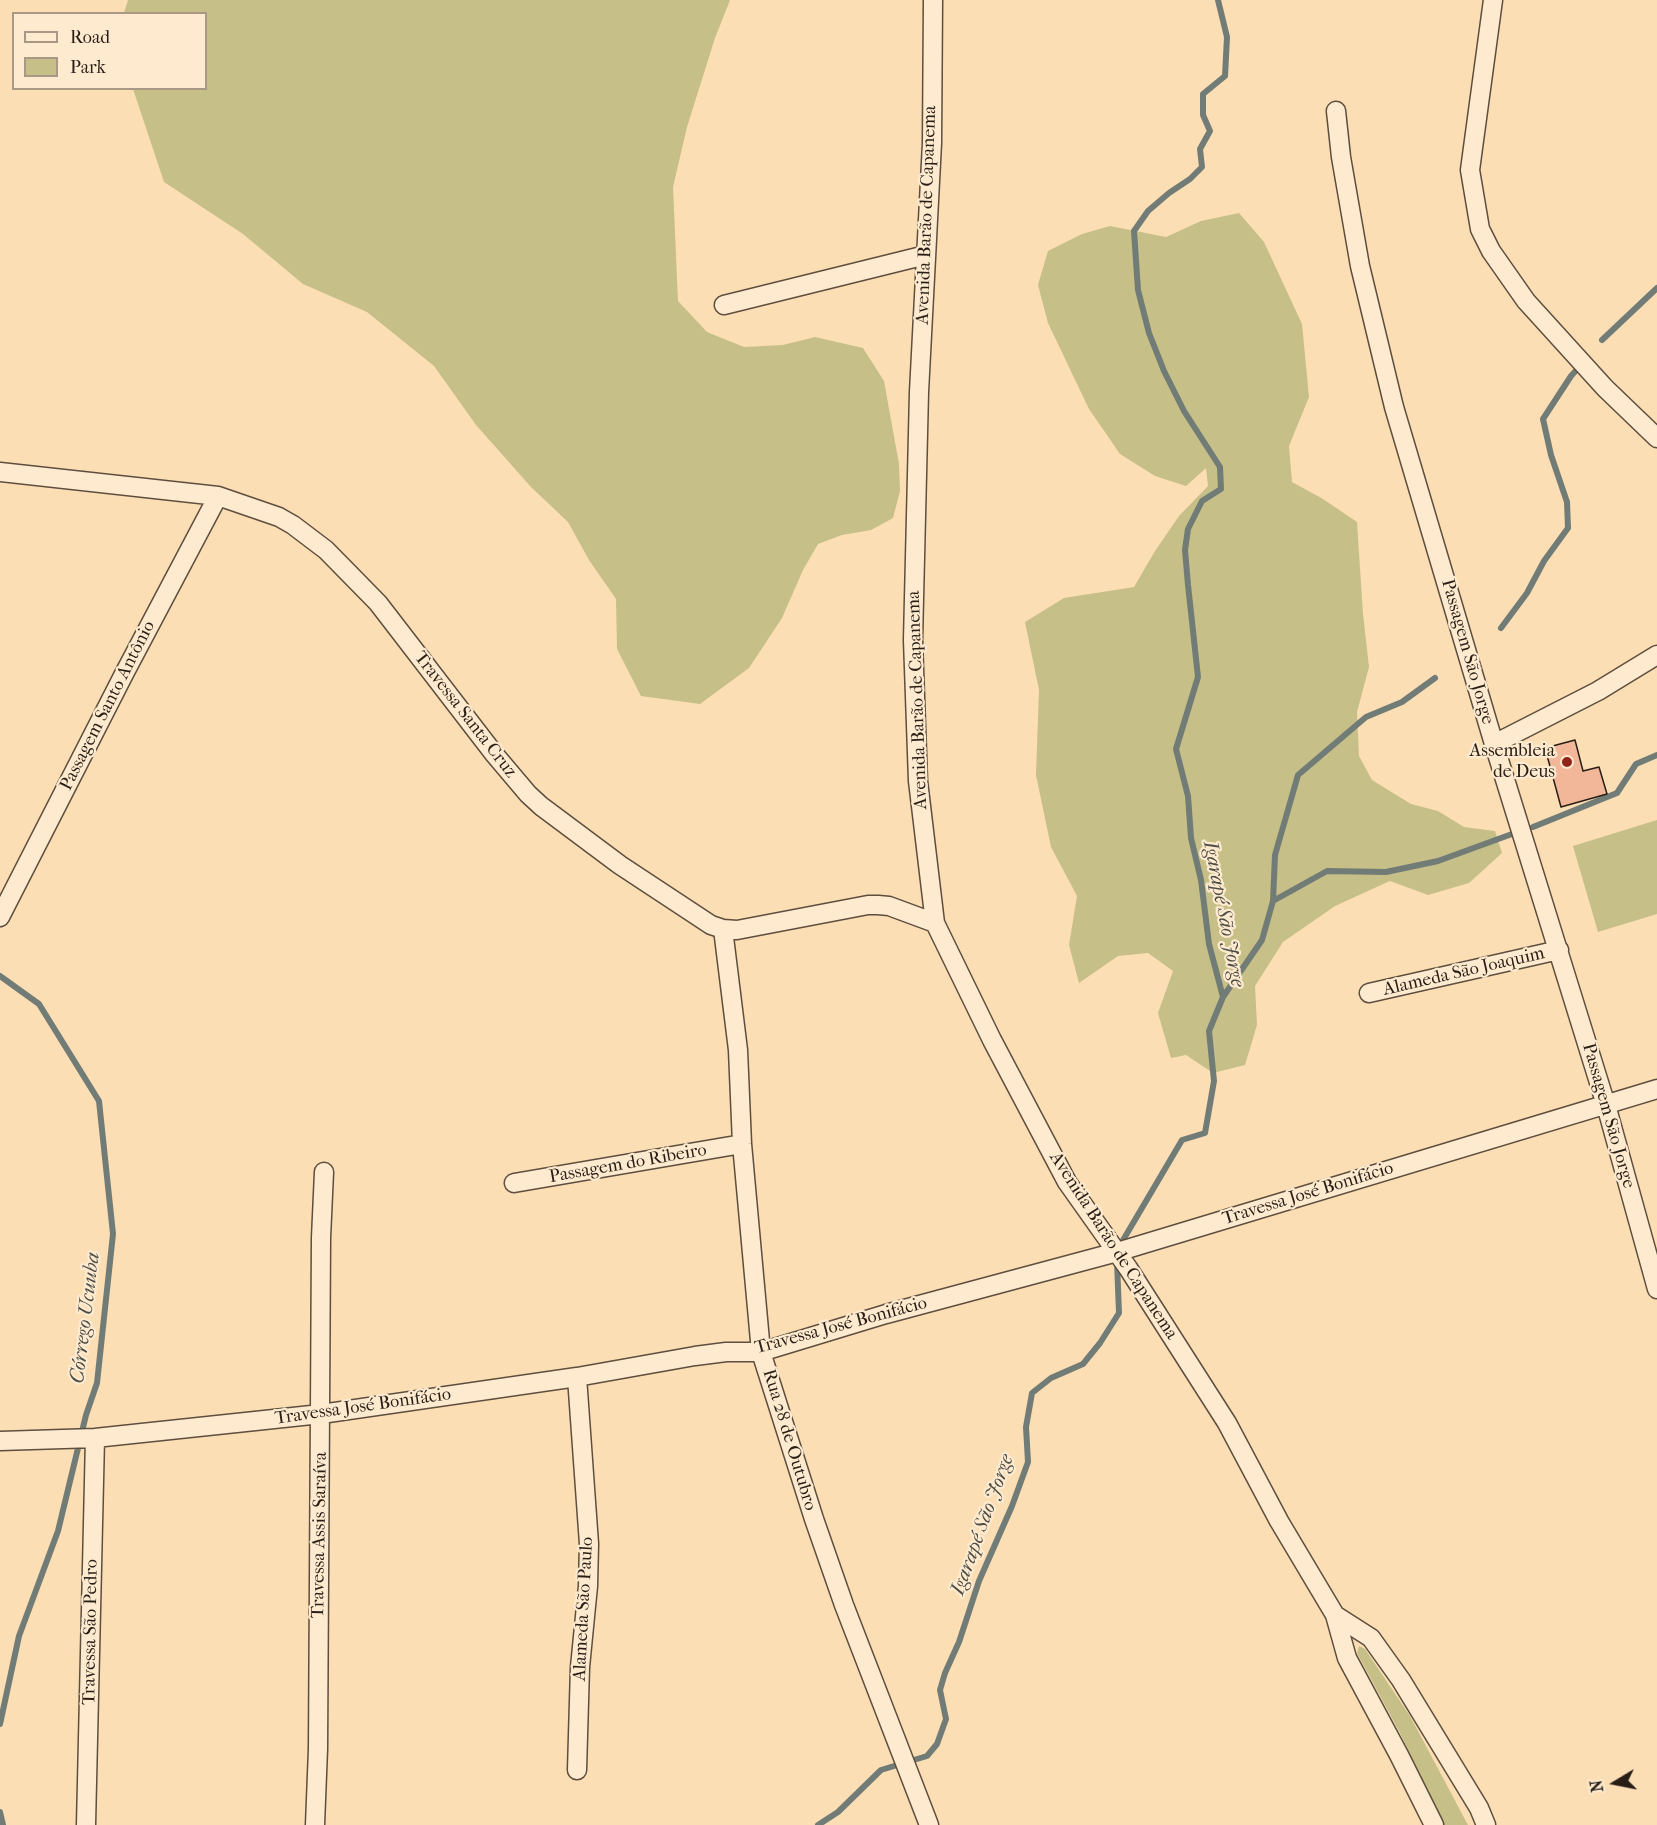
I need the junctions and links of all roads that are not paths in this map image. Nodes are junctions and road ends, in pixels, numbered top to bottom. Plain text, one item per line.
1 (933, 0) edge
2 (1493, 0) edge
3 (1336, 111) dead end
4 (926, 255) junction
5 (724, 305) dead end
6 (1657, 438) edge
7 (0, 472) edge
8 (218, 496) junction
9 (1657, 656) edge
10 (1494, 744) junction
11 (0, 917) edge
12 (935, 923) junction
13 (723, 929) junction
14 (1559, 950) junction
15 (1369, 993) dead end
16 (1657, 1089) edge
17 (1606, 1105) junction
18 (742, 1144) junction
19 (324, 1172) dead end
20 (514, 1183) dead end
21 (1117, 1252) junction
22 (1657, 1289) edge
23 (761, 1352) junction
24 (577, 1377) junction
25 (321, 1414) junction
26 (95, 1438) junction
27 (0, 1441) edge
28 (1335, 1615) junction
29 (577, 1770) dead end
30 (86, 1825) edge
31 (315, 1825) edge
32 (928, 1825) edge
33 (1434, 1825) edge
34 (1486, 1825) edge

1 - 4 street, Avenida Barão de Capanema
2 - 6 street
3 - 10 street, Passagem São Jorge
4 - 5 street
4 - 12 street, Avenida Barão de Capanema
7 - 8 street, Travessa Santa Cruz
8 - 11 street, Passagem Santo Antônio
8 - 13 street, Travessa Santa Cruz
9 - 10 street
10 - 14 street, Passagem São Jorge
12 - 13 street, Travessa Santa Cruz
12 - 21 street, Avenida Barão de Capanema
13 - 18 street, Rua 28 de Outubro
14 - 15 street, Alameda São Joaquim
14 - 17 street, Passagem São Jorge
16 - 17 street, Travessa José Bonifácio
17 - 21 street, Travessa José Bonifácio
17 - 22 street, Passagem São Jorge
18 - 20 street, Passagem do Ribeiro
18 - 23 street, Rua 28 de Outubro
19 - 25 street, Travessa Assis Saraíva
21 - 23 street, Travessa José Bonifácio
21 - 28 street, Avenida Barão de Capanema
23 - 24 street, Travessa José Bonifácio
23 - 32 street, Rua 28 de Outubro
24 - 25 street, Travessa José Bonifácio
24 - 29 street, Alameda São Paulo
25 - 26 street, Travessa José Bonifácio
25 - 31 street, Travessa Assis Saraíva
26 - 27 street, Travessa José Bonifácio
26 - 30 street, Travessa São Pedro
28 - 33 street, Avenida Barão de Capanema
28 - 34 street, Avenida Barão de Capanema

